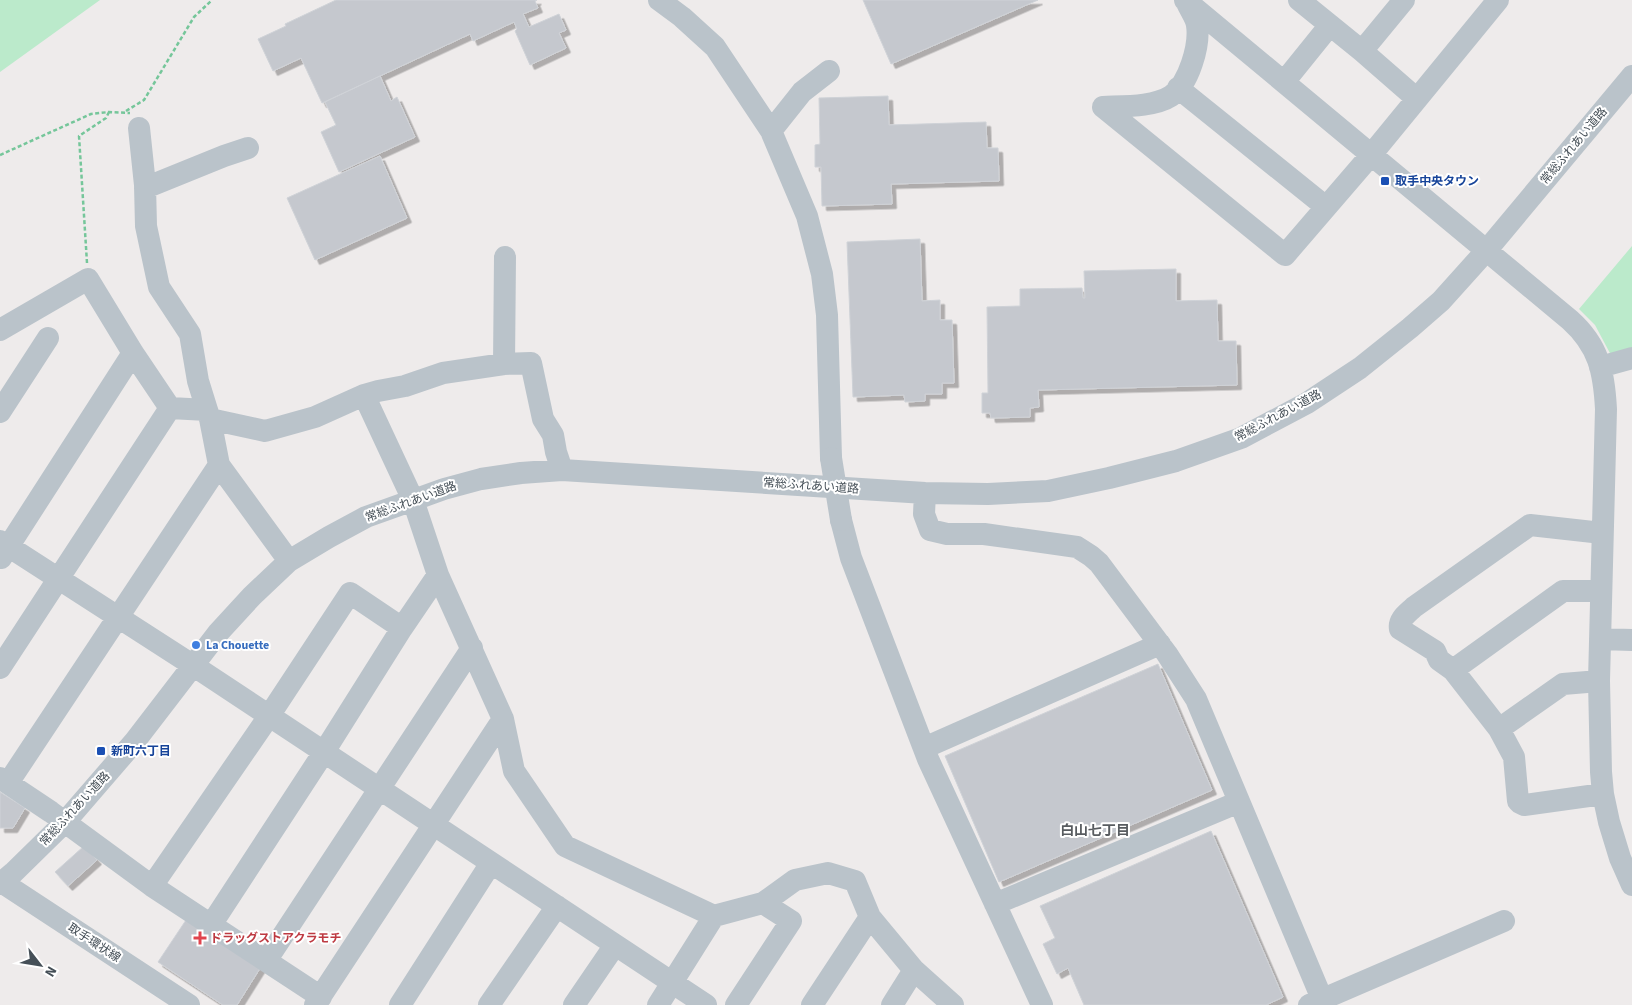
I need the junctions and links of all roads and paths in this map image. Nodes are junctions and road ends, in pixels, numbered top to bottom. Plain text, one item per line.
1 (212, 0) edge
2 (659, 0) edge
3 (1404, 0) edge
4 (1498, 0) edge
5 (1186, 1) edge
6 (1302, 1) edge
7 (1330, 25) junction
8 (1362, 51) junction
9 (829, 71) dead end
10 (1632, 76) edge
11 (1284, 82) junction
12 (1178, 88) junction
13 (1417, 99) junction
14 (110, 112) junction
15 (132, 120) junction
16 (771, 130) junction
17 (248, 148) dead end
18 (0, 155) edge
19 (1371, 155) junction
20 (146, 188) junction
21 (1326, 207) junction
22 (1486, 251) junction
23 (505, 257) dead end
24 (88, 279) junction
25 (0, 330) edge
26 (48, 338) dead end
27 (133, 353) junction
28 (1632, 358) edge
29 (504, 364) junction
30 (1600, 367) junction
31 (364, 395) junction
32 (170, 408) junction
33 (0, 412) edge
34 (208, 414) junction
35 (219, 465) junction
36 (562, 470) junction
37 (925, 494) junction
38 (413, 500) junction
39 (1602, 533) junction
40 (3, 549) edge
41 (289, 561) junction
42 (438, 575) junction
43 (58, 578) junction
44 (1601, 591) junction
45 (118, 617) junction
46 (402, 628) junction
47 (1600, 639) junction
48 (1632, 640) edge
49 (1160, 644) junction
50 (472, 648) junction
51 (194, 666) junction
52 (0, 668) edge
53 (1453, 670) junction
54 (1599, 681) junction
55 (269, 716) junction
56 (503, 719) junction
57 (1499, 729) junction
58 (924, 748) junction
59 (324, 752) junction
60 (4, 780) edge
61 (380, 789) junction
62 (1603, 794) junction
63 (1238, 802) junction
64 (66, 822) junction
65 (434, 825) junction
66 (491, 862) junction
67 (1, 882) edge
68 (1632, 885) edge
69 (152, 886) junction
70 (763, 903) junction
71 (995, 904) junction
72 (557, 906) junction
73 (714, 916) junction
74 (870, 917) junction
75 (1504, 921) dead end
76 (211, 925) junction
77 (615, 945) junction
78 (266, 961) junction
79 (914, 970) junction
80 (673, 983) junction
81 (318, 1001) edge
82 (1315, 1002) edge
83 (189, 1005) edge
84 (400, 1005) edge
85 (490, 1005) edge
86 (574, 1005) edge
87 (658, 1005) edge
88 (706, 1005) edge
89 (736, 1005) edge
90 (812, 1005) edge
91 (892, 1005) edge
92 (953, 1005) edge
93 (1042, 1005) edge

1 - 15 path
2 - 16 street
3 - 8 street
4 - 13 street
5 - 11 street
5 - 12 street
6 - 7 street
7 - 8 street
7 - 11 street
8 - 13 street
9 - 16 street
10 - 22 street, 常総ふれあい道路
11 - 19 street
12 - 21 street
12 - 21 street
13 - 19 street
14 - 15 path
14 - 18 path
14 - 24 path
15 - 20 street
16 - 58 street, bridge
17 - 20 street
19 - 21 street
19 - 22 street
20 - 34 street
22 - 30 street
22 - 37 street, 常総ふれあい道路
23 - 29 street
24 - 25 street
24 - 27 street
26 - 33 street
27 - 32 street
27 - 40 street
28 - 30 street
29 - 31 street
29 - 36 street
30 - 39 street
31 - 34 street
31 - 38 street
32 - 34 street
32 - 43 street
34 - 35 street
35 - 41 street
35 - 45 street
36 - 37 street, 常総ふれあい道路
36 - 38 street, 常総ふれあい道路
37 - 49 street
38 - 41 street, 常総ふれあい道路
38 - 42 street
39 - 44 street
39 - 53 street
40 - 43 street
41 - 51 street, 常総ふれあい道路
42 - 46 street
42 - 50 street
43 - 45 street
43 - 52 street
44 - 47 street
44 - 53 street
45 - 51 street
45 - 60 street
46 - 55 street
46 - 59 street
47 - 48 street
47 - 54 street
49 - 58 street
49 - 63 street
50 - 56 street
50 - 61 street
51 - 55 street
51 - 64 street, 常総ふれあい道路
53 - 57 street
54 - 57 street
54 - 62 street
55 - 59 street
55 - 69 street
56 - 65 street
56 - 73 street
57 - 62 street
58 - 71 street
59 - 61 street
59 - 76 street
60 - 64 street
61 - 65 street
61 - 78 street
62 - 68 street
63 - 71 street
63 - 82 street
64 - 67 street, 常総ふれあい道路
64 - 69 street
65 - 66 street
65 - 81 street
66 - 72 street
66 - 84 street
67 - 83 street, 取手環状線
69 - 76 street
70 - 73 street
70 - 74 street
70 - 89 street
71 - 93 street
72 - 77 street
72 - 85 street
73 - 80 street
74 - 79 street
74 - 90 street
75 - 82 street
76 - 78 street
77 - 80 street
77 - 86 street
78 - 81 street
79 - 91 street
79 - 92 street
80 - 87 street
80 - 88 street

